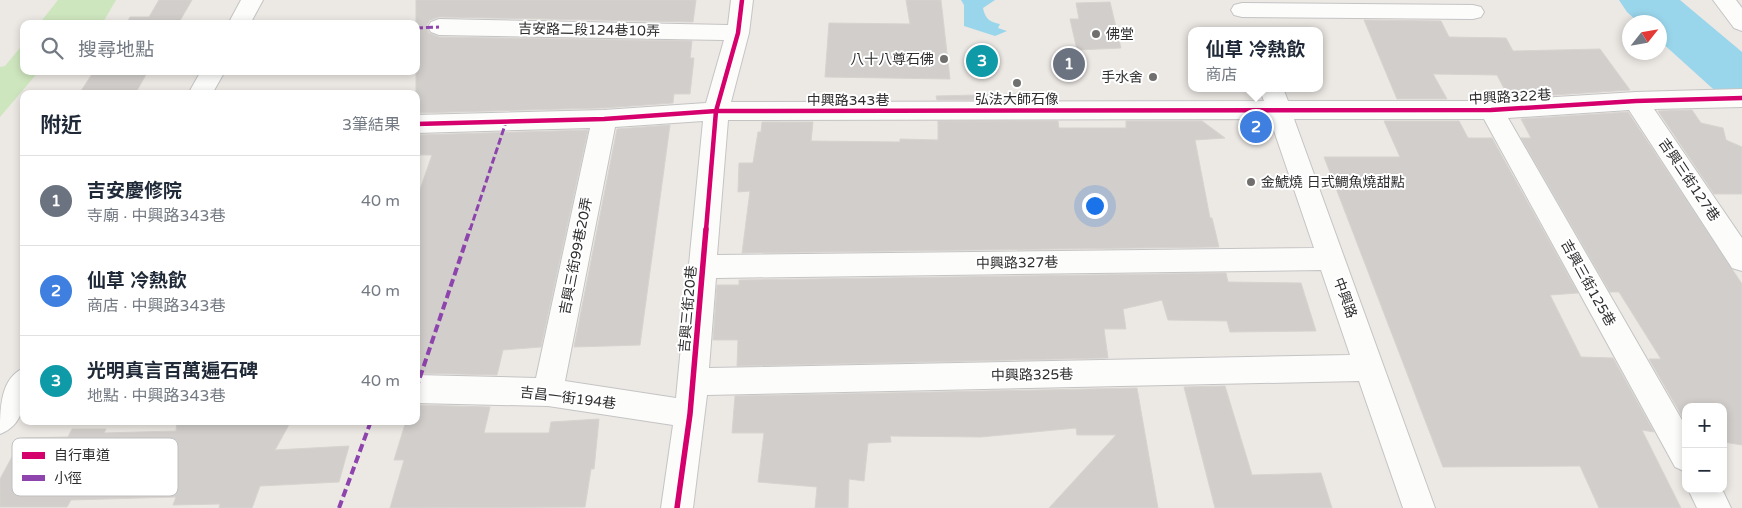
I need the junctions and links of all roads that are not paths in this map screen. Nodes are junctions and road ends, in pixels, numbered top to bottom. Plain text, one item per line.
1 (252, 0) edge
2 (742, 0) edge
3 (1724, 0) edge
4 (1240, 5) edge
5 (1474, 12) dead end
6 (241, 20) edge
7 (1742, 23) edge
8 (439, 27) dead end
9 (1248, 27) edge
10 (738, 34) junction
11 (211, 75) edge
12 (202, 90) edge
13 (1742, 98) edge
14 (1275, 100) edge
15 (1636, 101) junction
16 (1491, 110) junction
17 (716, 111) junction
18 (604, 119) junction
19 (420, 124) edge
20 (1331, 258) junction
21 (1742, 260) edge
22 (704, 267) junction
23 (1371, 368) junction
24 (692, 382) junction
25 (420, 389) edge
26 (548, 392) junction
27 (690, 414) junction
28 (1682, 450) edge
29 (1706, 493) edge
30 (677, 508) edge
31 (1419, 508) edge
32 (1715, 508) edge

1 - 6 street
2 - 10 street, 吉興三街20巷
3 - 7 street
4 - 5 street
4 - 9 street
8 - 10 street, 吉安路二段124巷10弄
10 - 17 street, 吉興三街20巷
11 - 12 street
13 - 15 street, 中興路322巷
14 - 16 street, 中興路322巷
14 - 17 street, 中興路343巷
14 - 20 street, 中興路
15 - 16 street, 中興路322巷
15 - 21 street, 吉興三街127巷
16 - 28 street, 吉興三街125巷
17 - 18 street, 中興路343巷
17 - 22 street, 吉興三街20巷
18 - 19 street, 中興路343巷
18 - 26 street, 吉興三街99巷20弄
20 - 22 street, 中興路327巷
20 - 23 street, 中興路
22 - 24 street, 吉興三街20巷
23 - 24 street, 中興路325巷
23 - 31 street, 中興路
24 - 27 street, 吉興三街20巷
25 - 26 street, 吉昌一街194巷
26 - 27 street, 吉昌一街194巷
27 - 30 street, 吉興三街20巷
29 - 32 street

